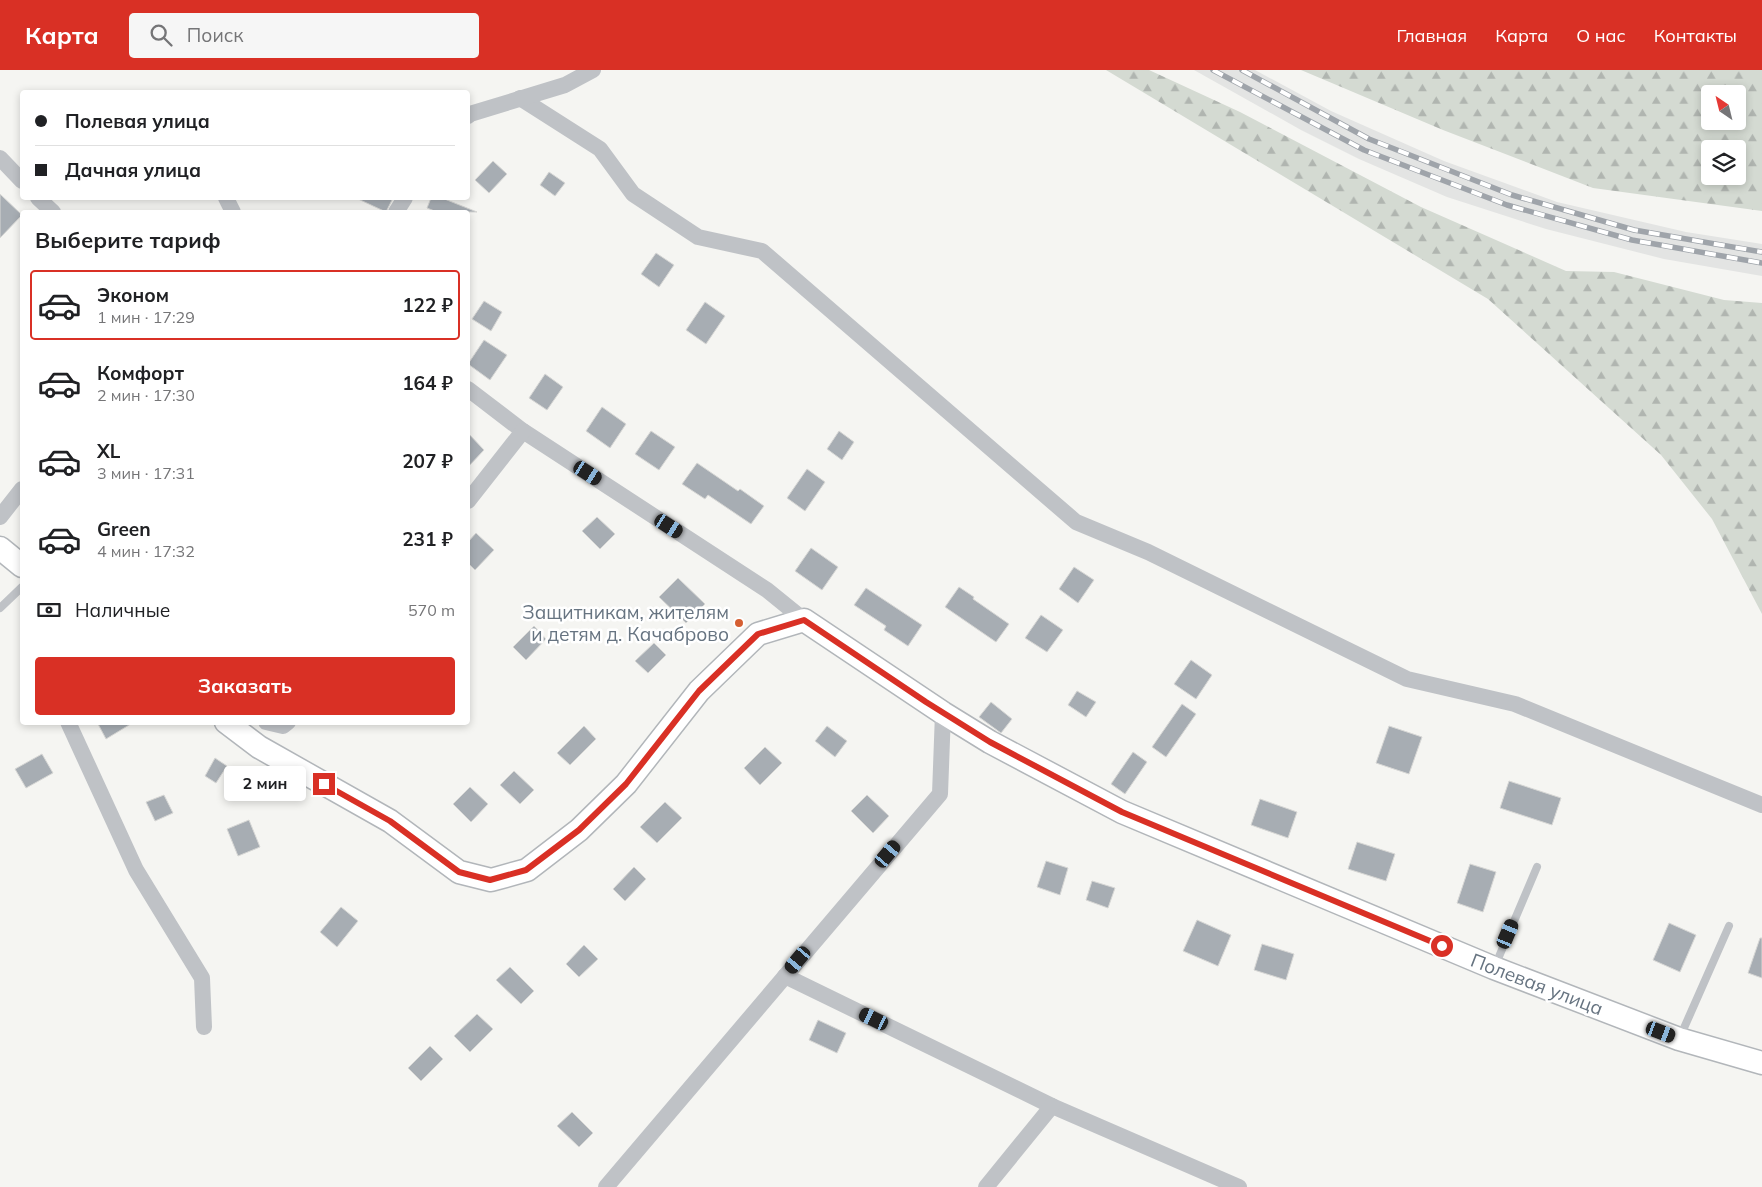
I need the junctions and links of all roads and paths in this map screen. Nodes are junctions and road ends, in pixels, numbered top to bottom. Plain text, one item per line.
1 (593, 70) edge
2 (520, 98) junction
3 (470, 114) edge
4 (0, 158) edge
5 (20, 179) edge
6 (40, 200) edge
7 (51, 210) edge
8 (470, 391) edge
9 (523, 431) junction
10 (20, 492) edge
11 (470, 498) edge
12 (0, 517) edge
13 (0, 548) edge
14 (20, 564) edge
15 (20, 589) edge
16 (0, 608) edge
17 (804, 620) junction
18 (943, 713) junction
19 (69, 725) edge
20 (230, 725) edge
21 (1762, 806) edge
22 (1537, 867) dead end
23 (1729, 926) dead end
24 (1494, 968) junction
25 (786, 976) junction
26 (204, 1027) dead end
27 (1679, 1039) junction
28 (1762, 1063) edge
29 (1052, 1106) junction
30 (606, 1187) edge
31 (986, 1187) edge
32 (1240, 1187) edge

1 - 2 street
2 - 3 street
2 - 21 street
4 - 5 street
6 - 7 street
8 - 9 street, Полевая улица
9 - 11 street
9 - 17 street, Полевая улица
10 - 12 street
13 - 14 street
15 - 16 lane
17 - 18 street, Полевая улица
17 - 20 street
18 - 24 street, Полевая улица
18 - 25 street
19 - 26 street
22 - 24 lane
23 - 27 lane
24 - 27 street, Полевая улица
25 - 29 street
25 - 30 street
27 - 28 street, Полевая улица
29 - 31 street
29 - 32 street

